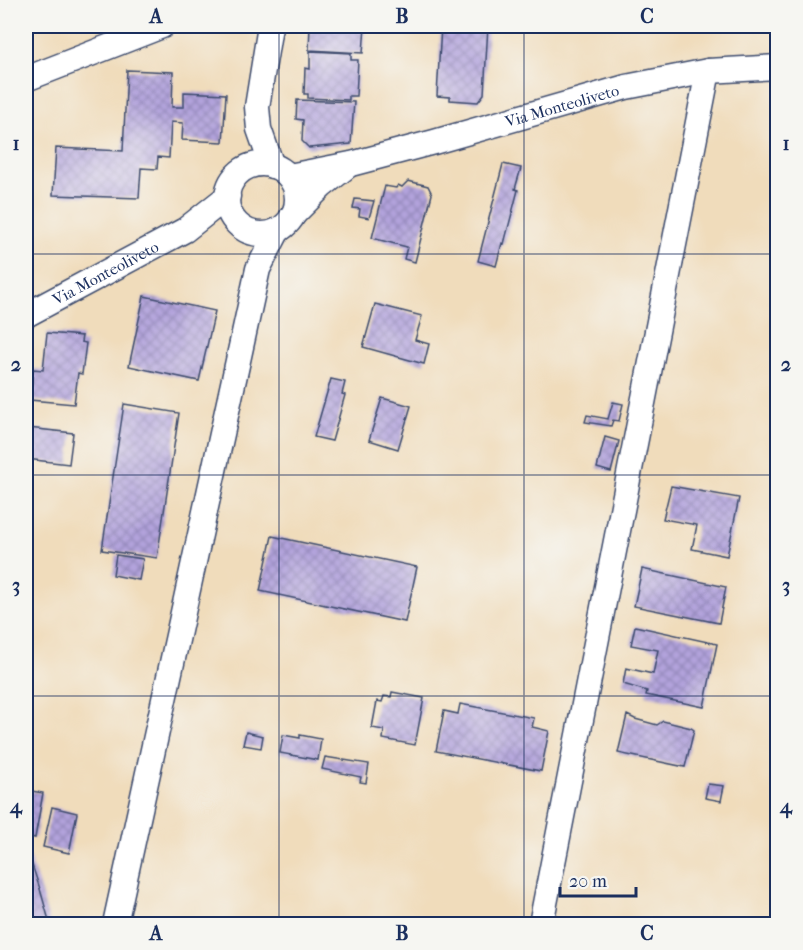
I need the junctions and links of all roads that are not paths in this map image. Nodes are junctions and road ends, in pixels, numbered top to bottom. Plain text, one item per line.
1 (162, 26) edge
2 (270, 26) edge
3 (777, 67) edge
4 (708, 71) junction
5 (26, 79) edge
6 (259, 129) junction
7 (351, 164) junction
8 (248, 167) junction
9 (280, 171) junction
10 (236, 215) junction
11 (285, 223) junction
12 (258, 269) junction
13 (26, 315) edge
14 (115, 924) edge
15 (541, 924) edge

1 - 5 street
2 - 6 street
3 - 4 street, Via Monteoliveto
4 - 7 street, Via Monteoliveto
4 - 15 street
6 - 8 street
6 - 9 street
7 - 9 street, Via Monteoliveto
7 - 11 street, Via Monteoliveto
8 - 9 street
8 - 10 street
9 - 11 street
10 - 11 street
10 - 12 street
10 - 13 street, Via Monteoliveto
11 - 12 street
12 - 14 street

